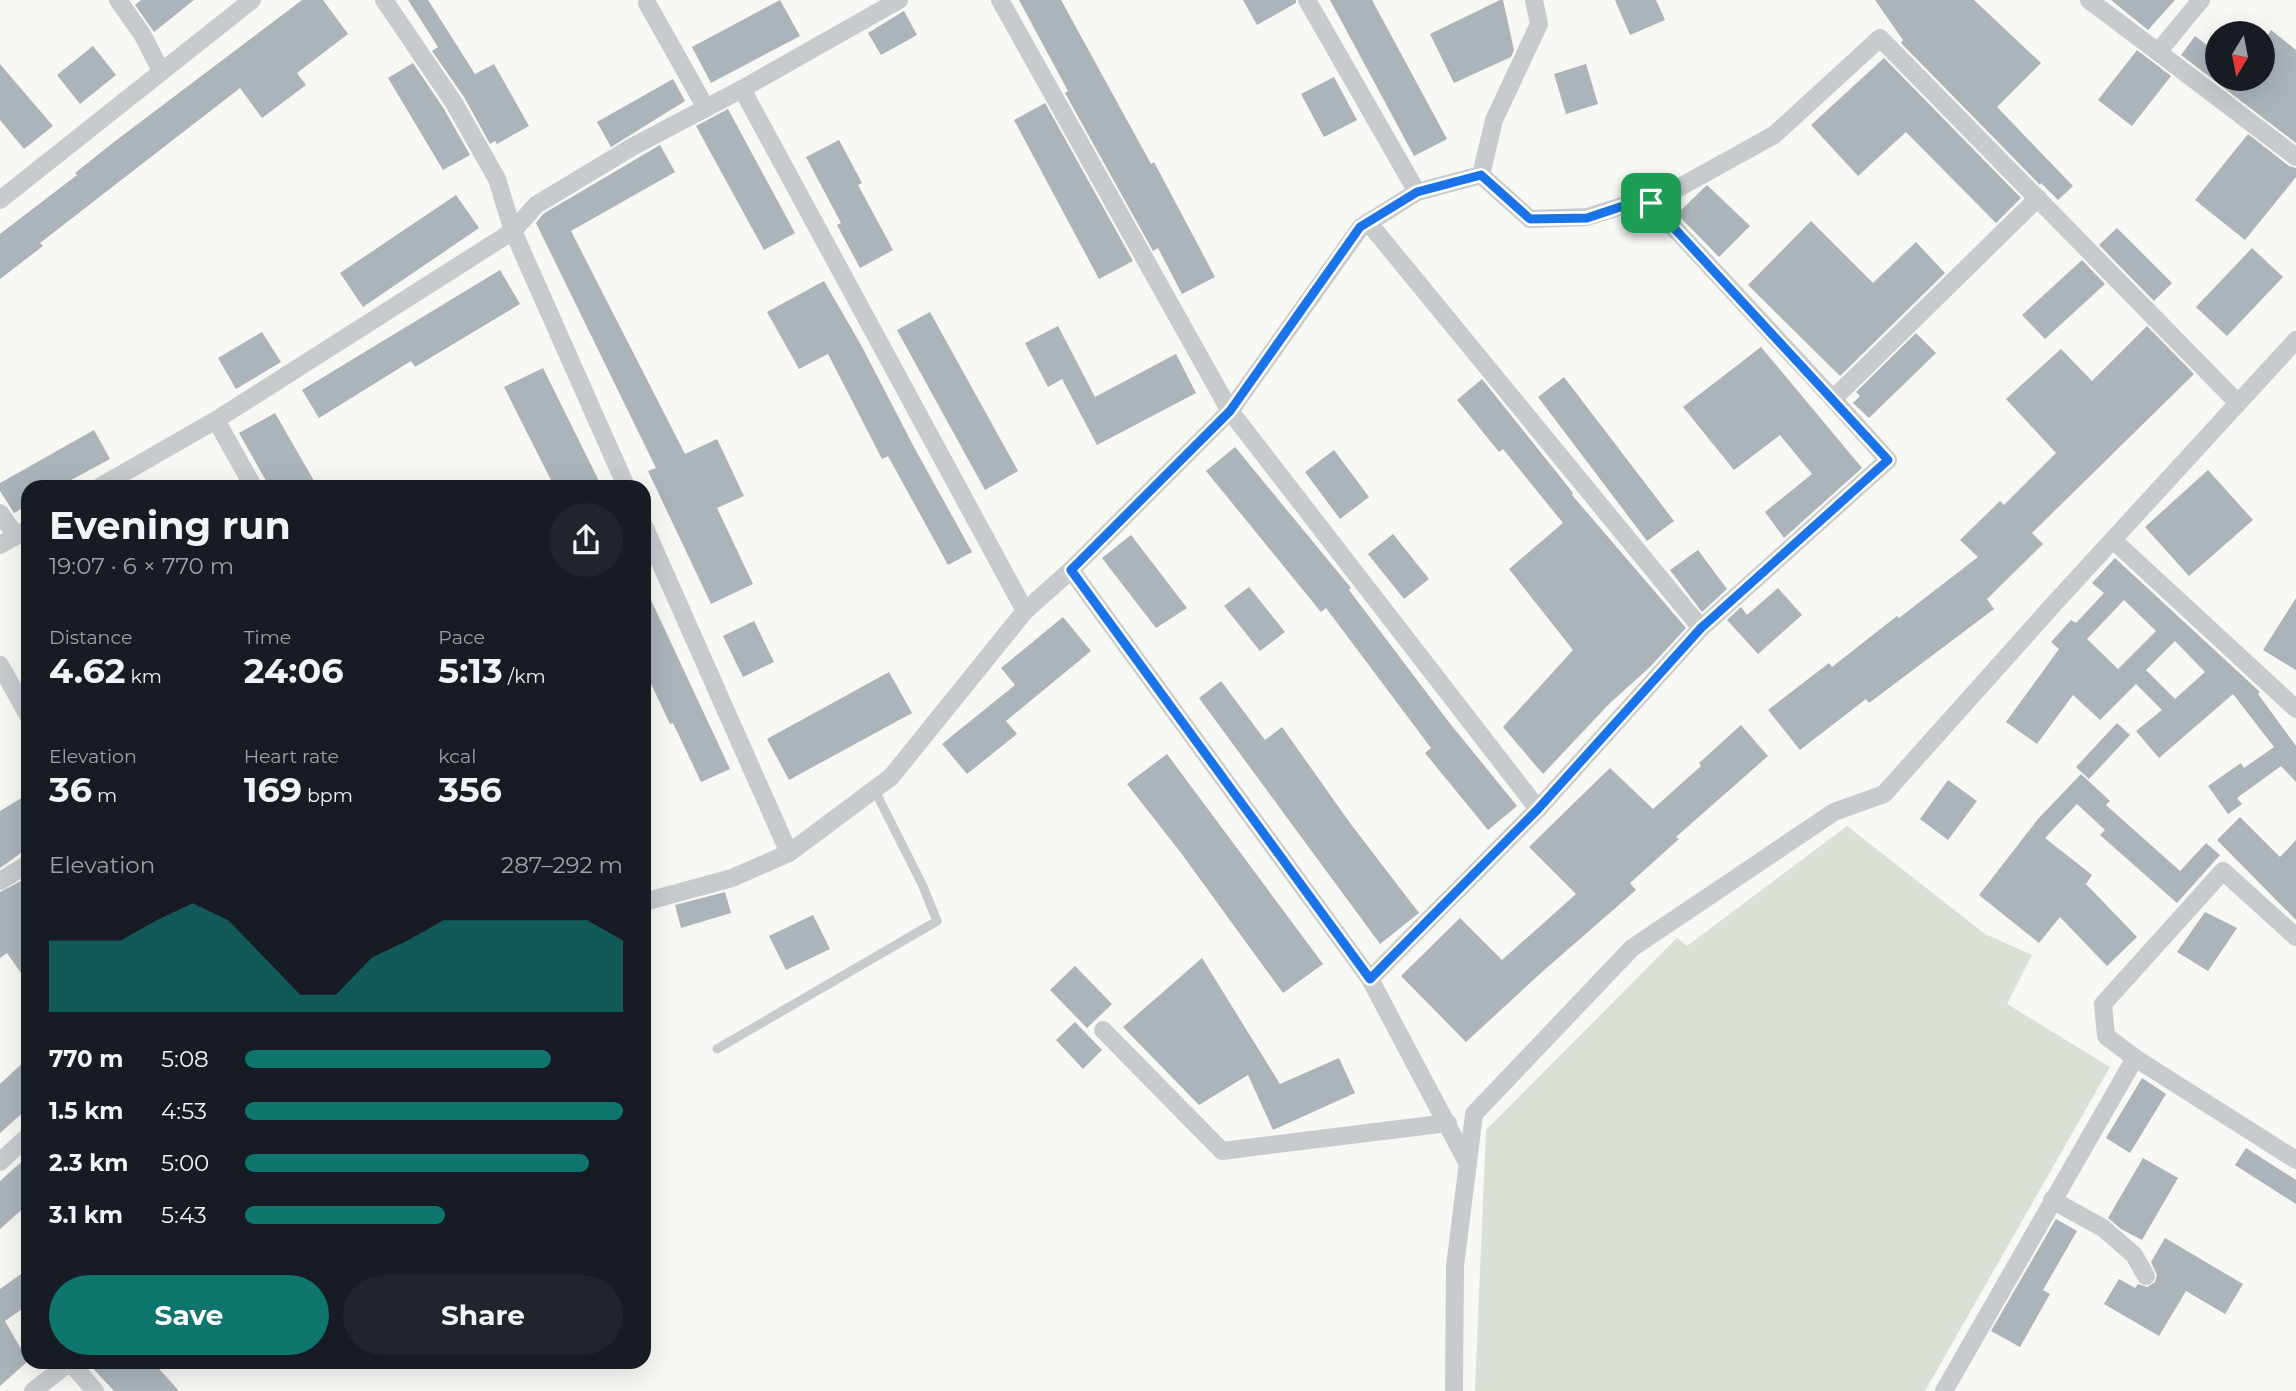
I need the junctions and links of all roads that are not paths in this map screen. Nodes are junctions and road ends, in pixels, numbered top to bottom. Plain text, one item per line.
1 (118, 0) edge
2 (252, 0) edge
3 (384, 0) edge
4 (899, 0) edge
5 (1000, 0) edge
6 (1307, 0) edge
7 (1534, 0) edge
8 (2089, 0) edge
9 (2201, 0) edge
10 (647, 3) dead end
11 (2158, 52) junction
12 (161, 71) junction
13 (743, 89) junction
14 (706, 108) junction
15 (2296, 157) edge
16 (1481, 175) junction
17 (1417, 192) junction
18 (2038, 198) junction
19 (1, 199) edge
20 (1651, 203) junction
21 (1368, 222) junction
22 (513, 231) junction
23 (2296, 340) edge
24 (1833, 399) junction
25 (2238, 402) junction
26 (1230, 411) junction
27 (216, 421) junction
28 (112, 480) edge
29 (250, 480) edge
30 (623, 480) edge
31 (0, 513) edge
32 (21, 531) edge
33 (21, 533) edge
34 (2113, 540) junction
35 (651, 542) edge
36 (0, 545) edge
37 (1071, 570) junction
38 (1025, 611) junction
39 (1701, 628) junction
40 (0, 665) edge
41 (21, 702) edge
42 (2296, 709) edge
43 (874, 789) junction
44 (1538, 809) junction
45 (789, 853) junction
46 (21, 868) edge
47 (0, 881) edge
48 (651, 900) edge
49 (2296, 937) edge
50 (1370, 979) junction
51 (1103, 1030) dead end
52 (717, 1049) dead end
53 (2135, 1058) junction
54 (1448, 1123) junction
55 (21, 1142) edge
56 (2296, 1160) edge
57 (0, 1162) edge
58 (1468, 1164) junction
59 (2052, 1200) junction
60 (2146, 1276) dead end
61 (61, 1369) edge
62 (76, 1369) edge
63 (33, 1391) edge
64 (95, 1391) edge
65 (1454, 1391) edge
66 (1944, 1391) edge

1 - 12 street
2 - 12 street
3 - 22 street
4 - 13 street
5 - 26 street
6 - 17 street
7 - 16 street
8 - 11 street
9 - 11 street
10 - 14 street
11 - 15 street
12 - 19 street
13 - 14 street
13 - 38 street
14 - 22 street
16 - 17 street
16 - 20 street
17 - 21 street
18 - 20 street
18 - 24 street
18 - 25 street
20 - 24 street
21 - 26 street
21 - 39 street
22 - 27 street
22 - 30 street
23 - 25 street
24 - 39 street
25 - 34 street
26 - 37 street
26 - 44 street
27 - 28 street
27 - 29 street
31 - 32 street
33 - 36 street
34 - 42 street
34 - 58 street
35 - 45 street
37 - 38 street
37 - 50 street
38 - 43 street
39 - 44 street
40 - 41 street
43 - 45 street
43 - 52 lane
44 - 50 street
45 - 48 street
46 - 47 street
49 - 53 street
50 - 54 street
51 - 54 street
53 - 56 street
53 - 59 street
54 - 58 street
55 - 57 street
58 - 65 street
59 - 60 street
59 - 66 street
61 - 63 street
62 - 64 street

